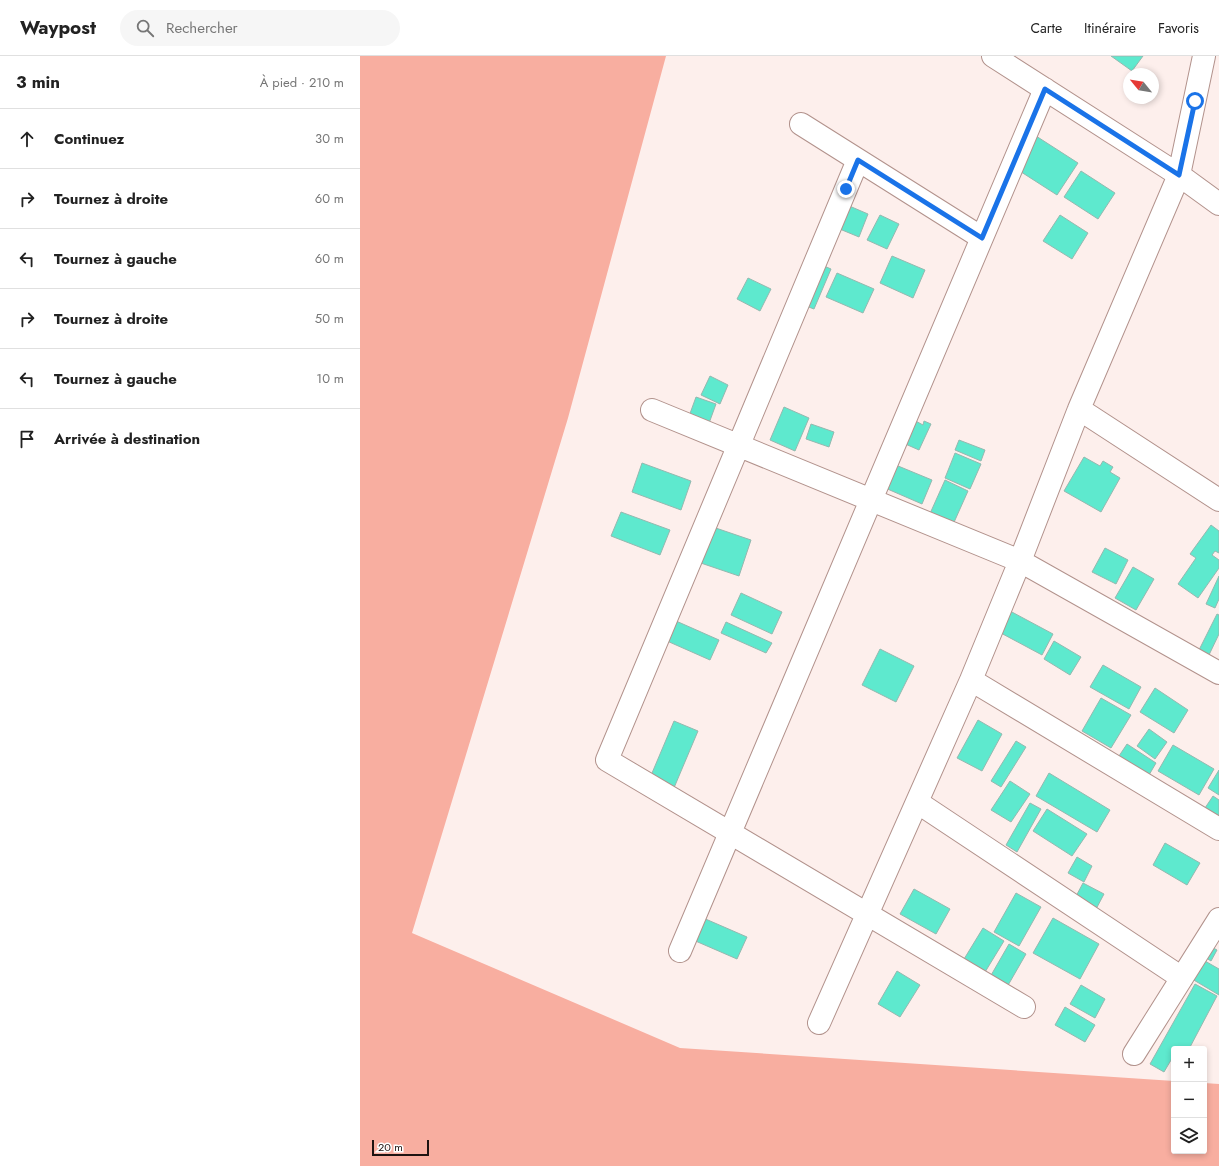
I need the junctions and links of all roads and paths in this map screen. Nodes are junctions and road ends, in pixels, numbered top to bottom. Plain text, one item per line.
1 (993, 56) edge
2 (1204, 56) edge
3 (1045, 89) junction
4 (800, 124) dead end
5 (858, 160) junction
6 (1179, 175) junction
7 (1219, 204) edge
8 (982, 238) junction
9 (1079, 409) junction
10 (652, 410) dead end
11 (739, 445) junction
12 (871, 499) junction
13 (1219, 500) edge
14 (1020, 561) junction
15 (1219, 673) edge
16 (971, 680) junction
17 (917, 802) junction
18 (1219, 829) edge
19 (731, 833) junction
20 (868, 915) junction
21 (1219, 919) edge
22 (680, 951) dead end
23 (1182, 978) junction
24 (1024, 1007) dead end
25 (819, 1023) dead end
26 (1134, 1054) dead end

1 - 3 street
2 - 6 street
3 - 6 street
3 - 8 street
4 - 5 street
5 - 8 street
5 - 11 street
6 - 7 street
6 - 9 street
8 - 12 street
9 - 13 street
9 - 14 street
10 - 11 street
11 - 12 street
11 - 19 street
12 - 14 street
12 - 19 street
14 - 15 street
14 - 16 street
16 - 17 street
16 - 18 street
17 - 20 street
17 - 23 street
19 - 20 street
19 - 22 street
20 - 24 street
20 - 25 street
21 - 23 street
23 - 26 street

